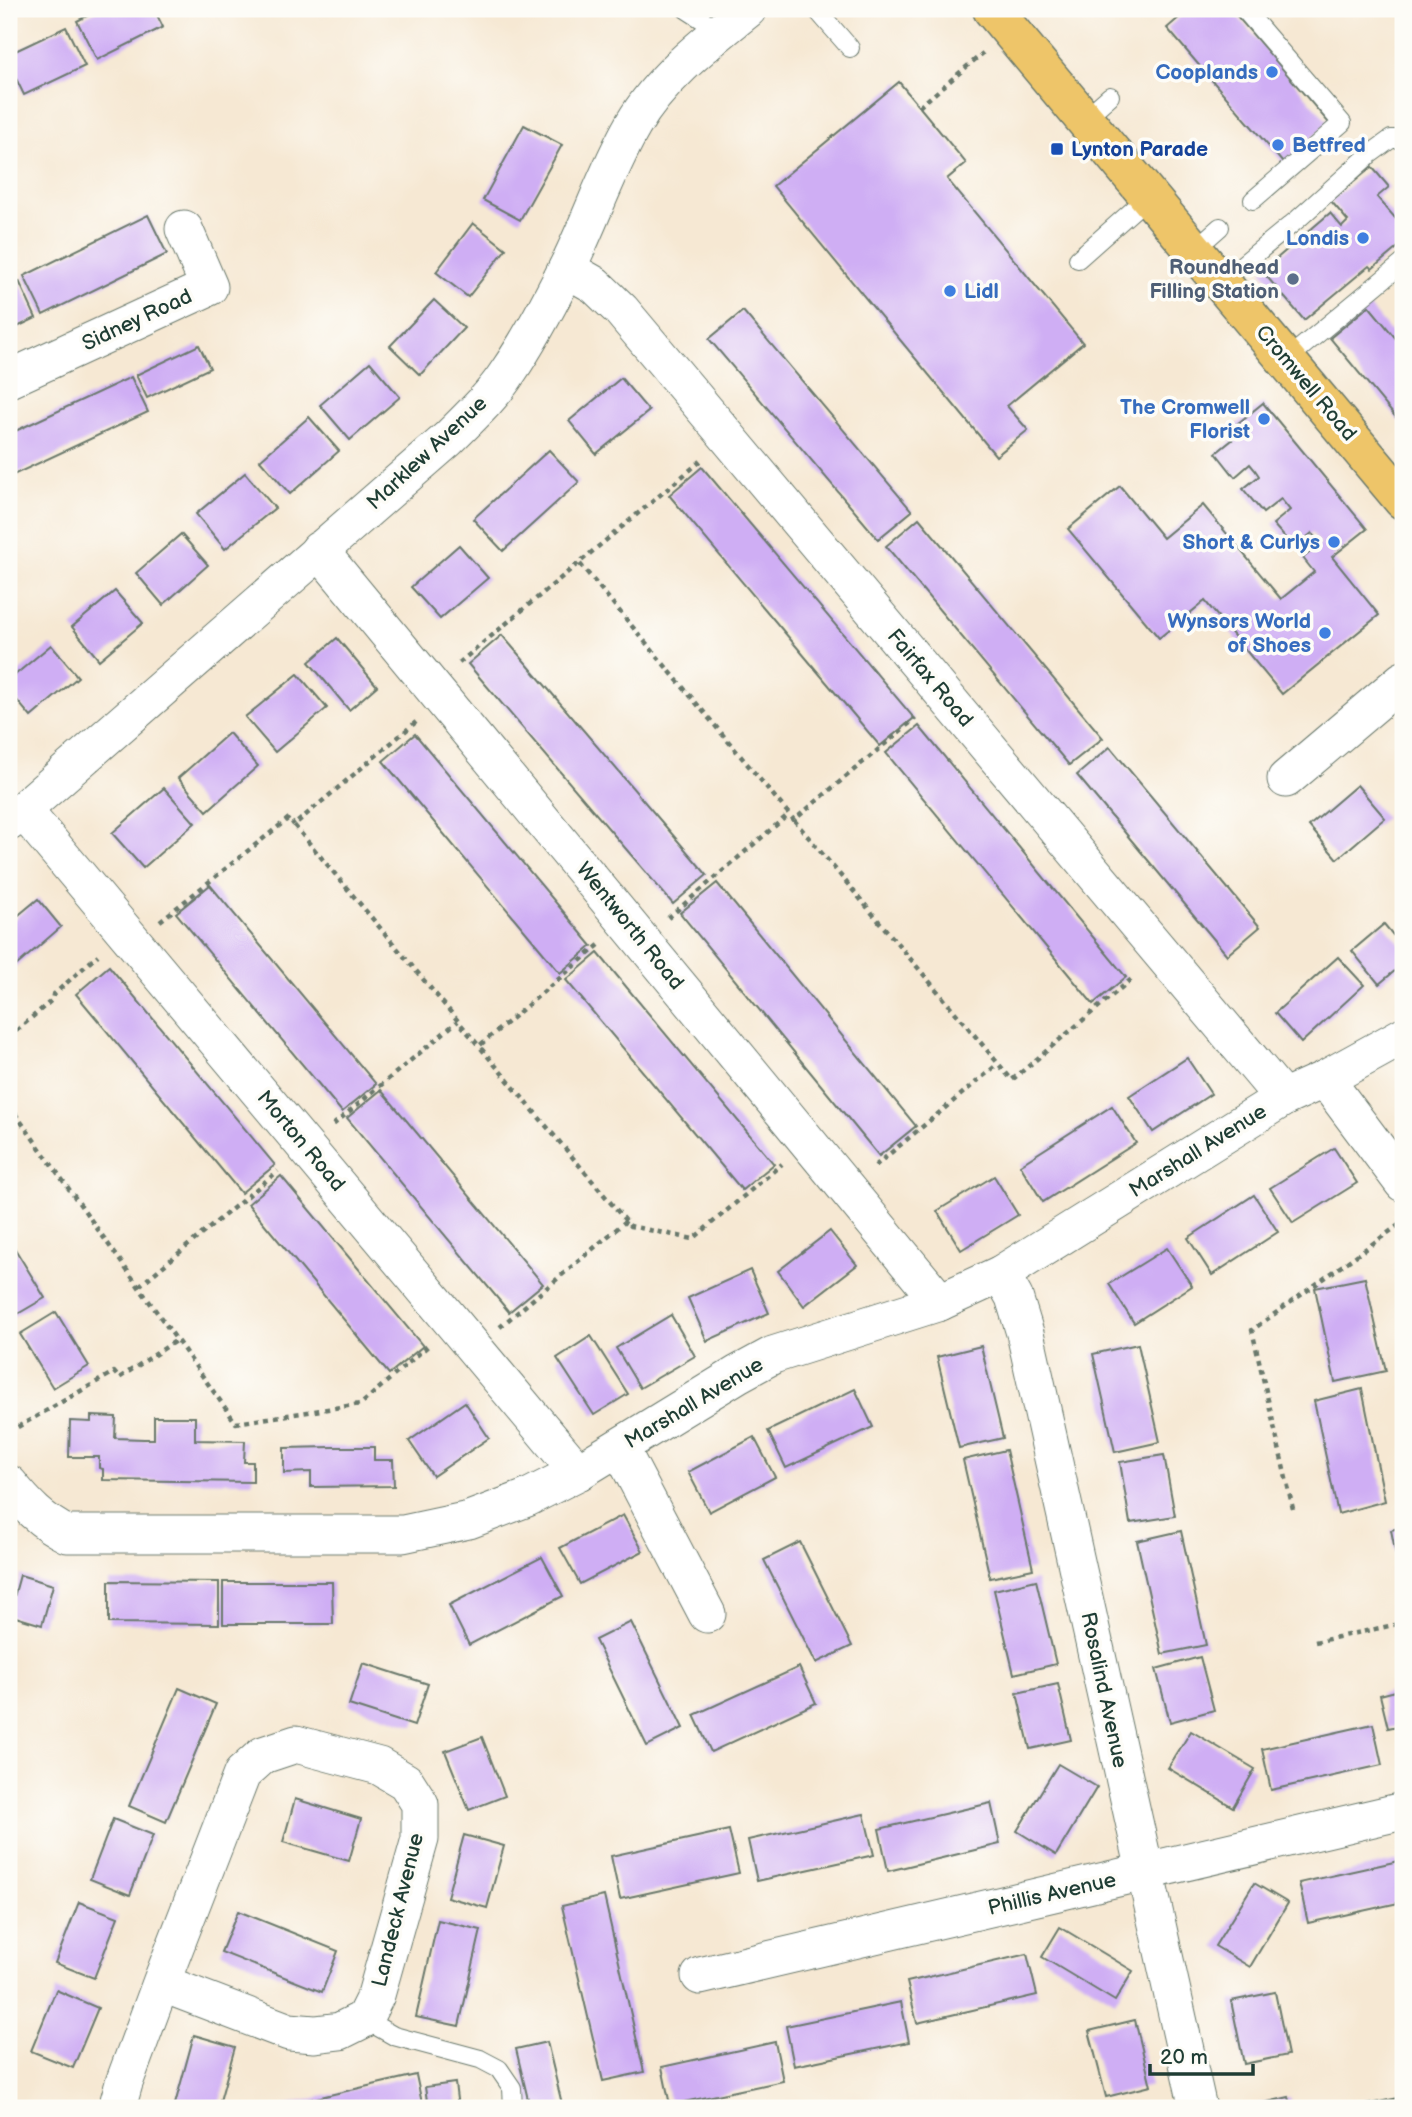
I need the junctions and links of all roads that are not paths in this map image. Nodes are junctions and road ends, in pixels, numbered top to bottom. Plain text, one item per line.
1 (686, 9) edge
2 (748, 9) edge
3 (816, 9) edge
4 (1244, 9) edge
5 (1007, 18) edge
6 (720, 31) junction
7 (850, 48) dead end
8 (1403, 139) edge
9 (1149, 196) junction
10 (1253, 200) dead end
11 (184, 229) dead end
12 (1078, 259) dead end
13 (1403, 263) edge
14 (567, 269) junction
15 (1221, 282) junction
16 (1286, 360) junction
17 (9, 379) edge
18 (1403, 500) edge
19 (319, 550) junction
20 (1403, 680) edge
21 (1286, 779) dead end
22 (16, 816) edge
23 (1403, 1036) edge
24 (1325, 1079) junction
25 (1283, 1098) junction
26 (1403, 1183) edge
27 (1001, 1274) junction
28 (940, 1302) junction
29 (620, 1448) junction
30 (578, 1472) junction
31 (9, 1484) edge
32 (707, 1615) dead end
33 (1403, 1811) edge
34 (1144, 1873) junction
35 (700, 1976) dead end
36 (161, 1983) junction
37 (364, 2019) junction
38 (117, 2108) edge
39 (513, 2108) edge
40 (1198, 2108) edge

1 - 6 lane
2 - 6 street, Marklew Avenue
3 - 7 lane
4 - 10 lane
5 - 9 main road, Cromwell Road
6 - 14 street, Marklew Avenue
8 - 15 lane
9 - 12 lane
9 - 15 main road, Cromwell Road
11 - 17 street, Sidney Road
13 - 16 lane
14 - 19 street, Marklew Avenue
14 - 25 street, Fairfax Road
15 - 16 main road, Cromwell Road
16 - 18 main road, Cromwell Road
19 - 22 street, Marklew Avenue
19 - 28 street, Wentworth Road
20 - 21 street
22 - 30 street, Morton Road
23 - 24 street, Marshall Avenue
24 - 25 street, Marshall Avenue
24 - 26 street
25 - 27 street, Marshall Avenue
27 - 28 street, Marshall Avenue
27 - 34 street, Rosalind Avenue
28 - 29 street, Marshall Avenue
29 - 30 street, Marshall Avenue
29 - 32 street
30 - 31 street, Marshall Avenue
33 - 34 street, Phillis Avenue
34 - 35 street, Phillis Avenue
34 - 40 street, Rosalind Avenue
36 - 37 street
36 - 37 street, Landeck Avenue
36 - 38 street, Landeck Avenue
37 - 39 lane

